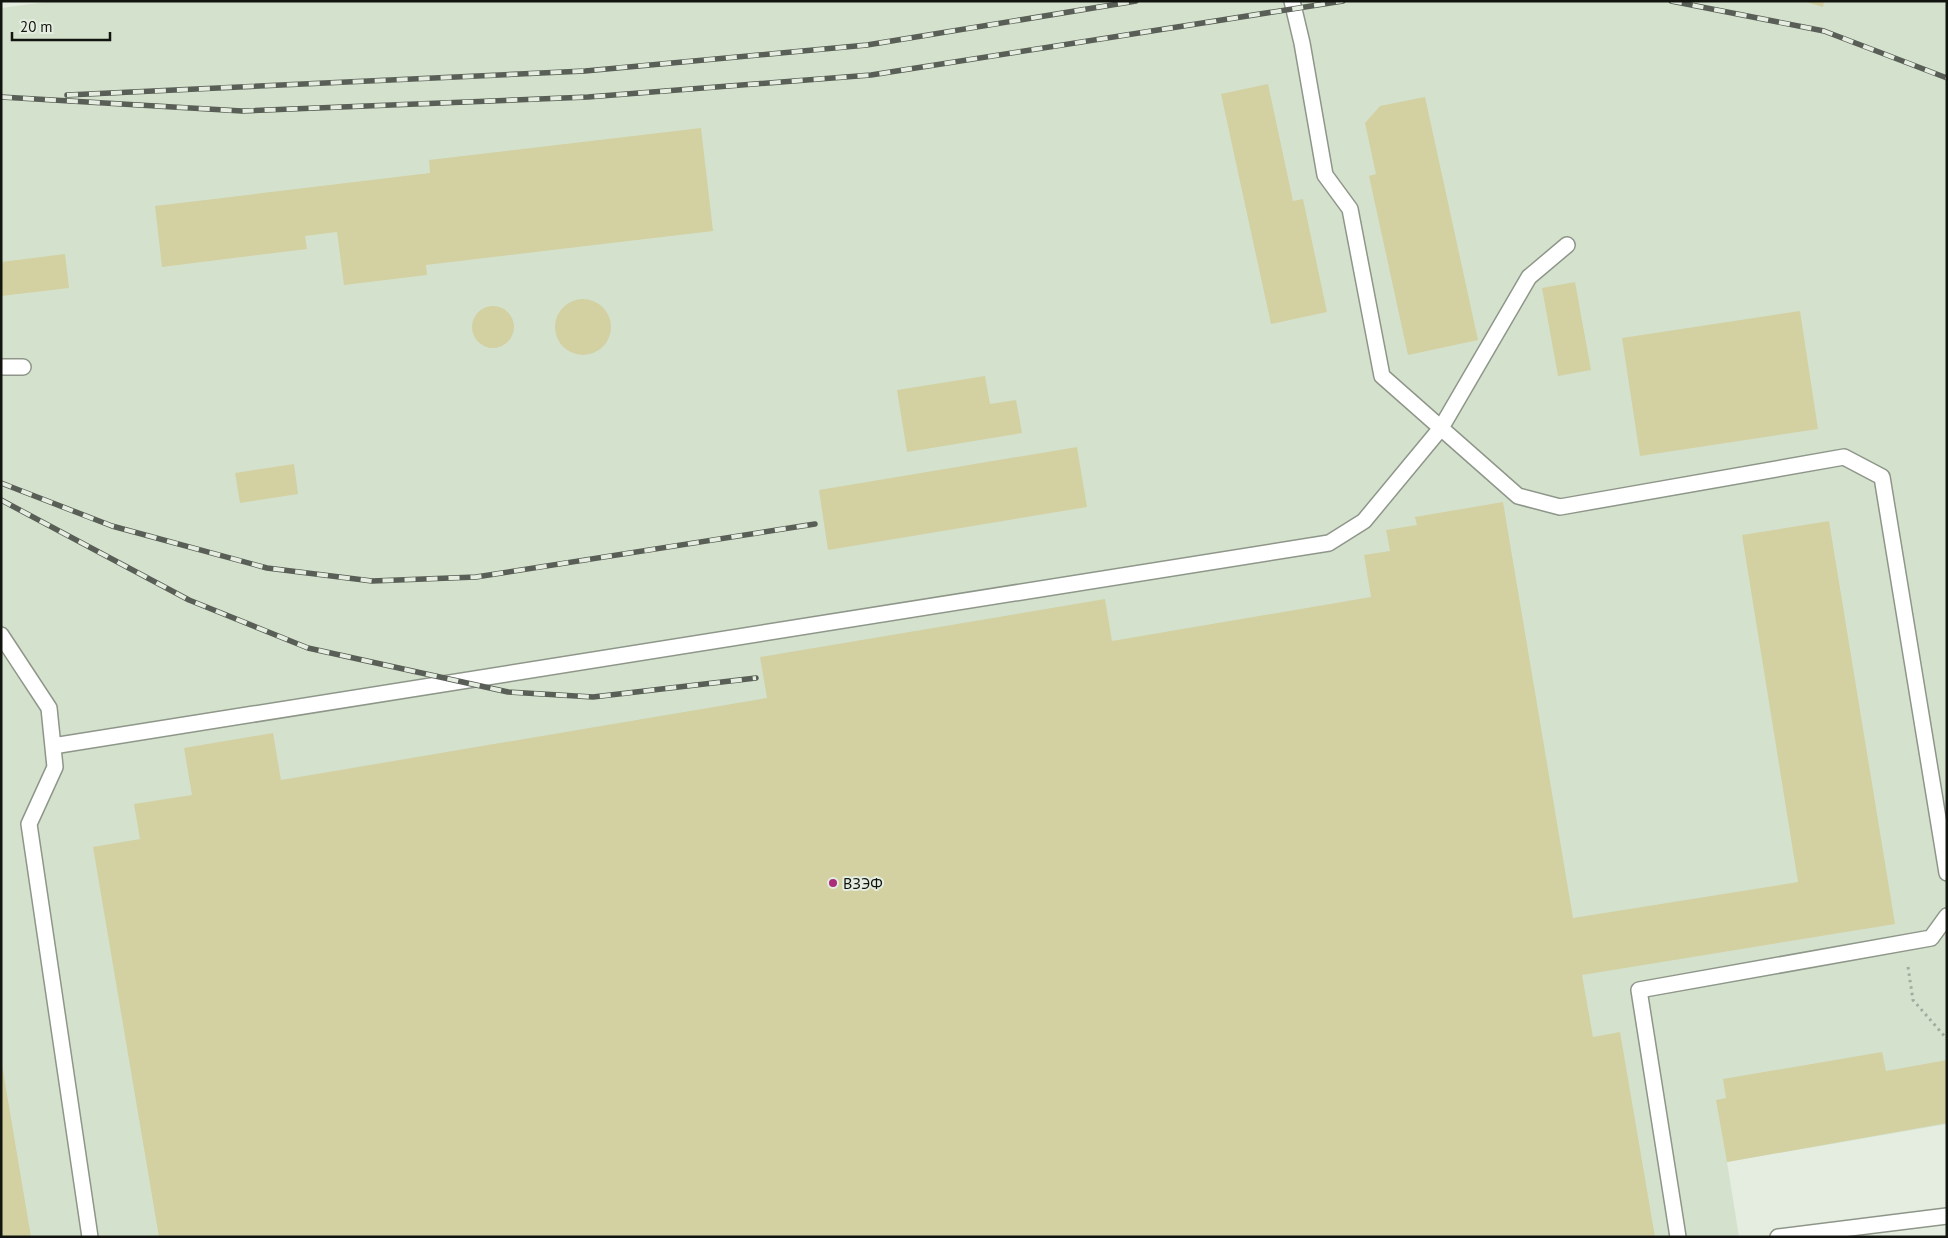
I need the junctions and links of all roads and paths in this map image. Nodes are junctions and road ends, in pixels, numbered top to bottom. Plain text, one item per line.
1 (1292, 1) edge
2 (1567, 245) dead end
3 (1, 367) edge
4 (23, 367) dead end
5 (1441, 428) junction
6 (1, 635) edge
7 (53, 746) junction
8 (1947, 873) edge
9 (1947, 916) edge
10 (1903, 943) junction
11 (1947, 1039) edge
12 (1947, 1216) edge
13 (90, 1237) edge
14 (1678, 1237) edge
15 (1778, 1237) edge

1 - 5 lane
2 - 5 lane
3 - 4 lane
5 - 7 lane
5 - 8 lane
6 - 7 lane
7 - 13 lane
9 - 10 lane
10 - 11 path
10 - 14 lane
12 - 15 lane

